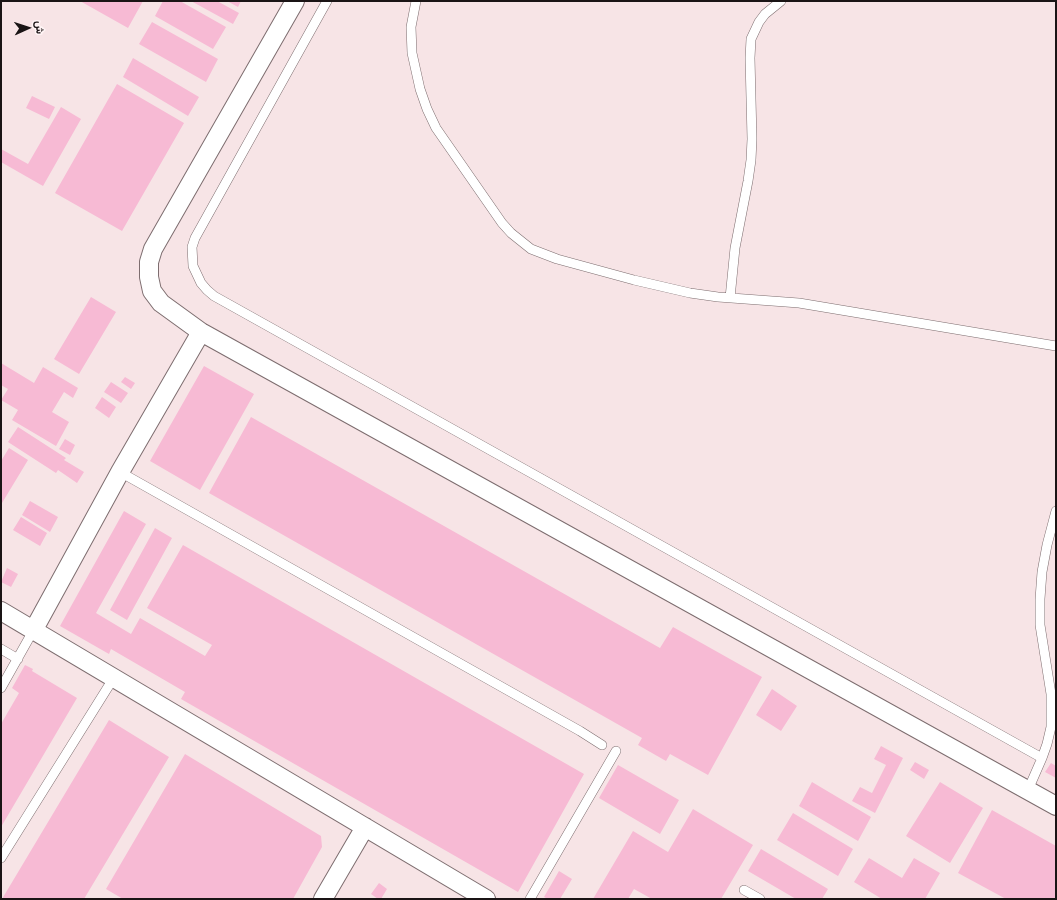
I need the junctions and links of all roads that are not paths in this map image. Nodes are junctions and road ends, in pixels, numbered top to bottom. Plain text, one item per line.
1 (295, 1) edge
2 (328, 1) edge
3 (416, 1) edge
4 (781, 1) edge
5 (730, 298) junction
6 (201, 332) junction
7 (1056, 346) edge
8 (120, 472) junction
9 (1056, 511) edge
10 (1, 612) edge
11 (34, 631) junction
12 (1, 649) edge
13 (18, 659) junction
14 (113, 678) junction
15 (1, 688) edge
16 (602, 745) dead end
17 (616, 751) dead end
18 (1042, 758) junction
19 (1028, 790) junction
20 (1056, 806) edge
21 (365, 827) junction
22 (1, 858) edge
23 (744, 890) dead end
24 (323, 899) edge
25 (486, 899) edge
26 (530, 899) edge
27 (760, 899) edge

1 - 6 street
2 - 18 lane
3 - 5 lane
4 - 5 lane
5 - 7 lane
6 - 8 street
6 - 19 street
8 - 11 street
8 - 16 lane
9 - 18 lane
10 - 11 street
11 - 13 lane
11 - 14 street
12 - 13 lane
13 - 15 lane
14 - 21 street
14 - 22 lane
17 - 26 lane
18 - 19 lane
19 - 20 street
21 - 24 street
21 - 25 street
23 - 27 lane

